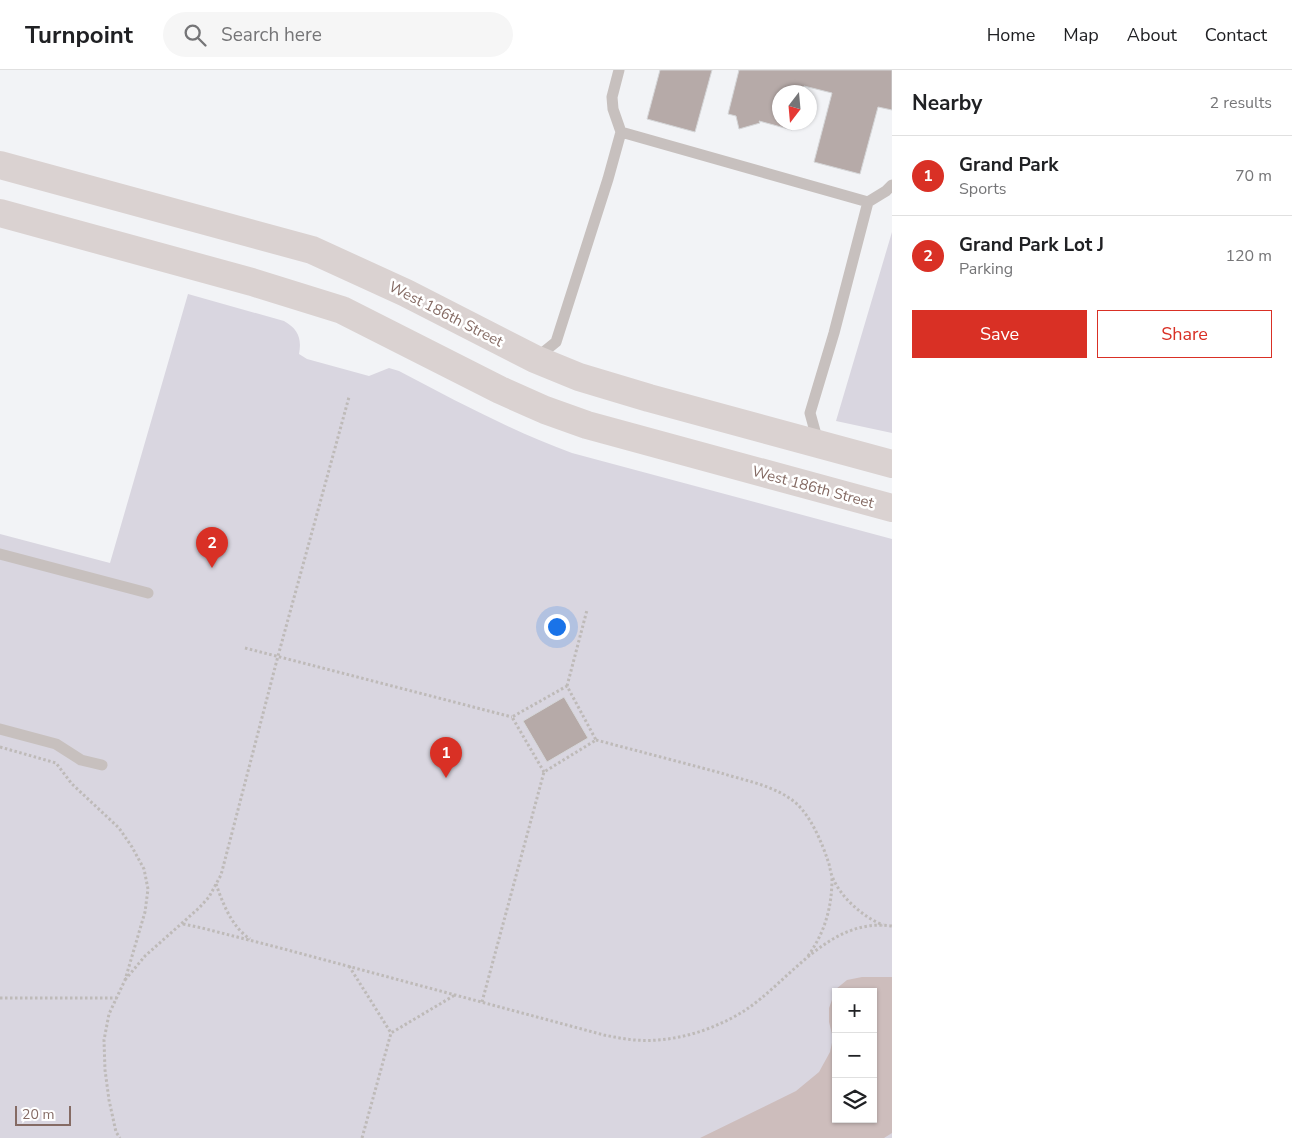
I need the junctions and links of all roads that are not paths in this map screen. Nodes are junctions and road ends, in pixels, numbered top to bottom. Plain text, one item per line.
1 (619, 70) edge
2 (621, 132) junction
3 (0, 165) edge
4 (892, 185) edge
5 (868, 202) junction
6 (0, 213) edge
7 (535, 360) junction
8 (819, 444) junction
9 (892, 464) edge
10 (810, 487) junction
11 (892, 508) edge
12 (0, 554) edge
13 (148, 592) dead end
14 (0, 730) edge
15 (102, 765) dead end

1 - 2 lane
2 - 5 lane
2 - 7 lane
3 - 7 street, West 186th Street
4 - 5 lane
5 - 8 lane
6 - 10 street, West 186th Street
7 - 8 street, West 186th Street
8 - 9 street, West 186th Street
8 - 10 street
10 - 11 street, West 186th Street
12 - 13 lane
14 - 15 lane

